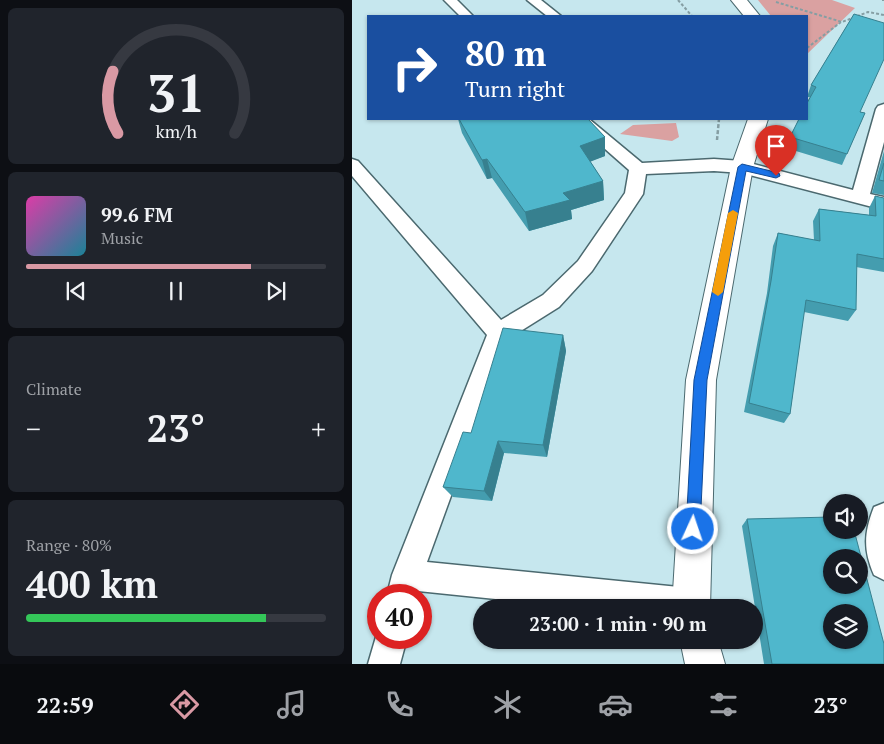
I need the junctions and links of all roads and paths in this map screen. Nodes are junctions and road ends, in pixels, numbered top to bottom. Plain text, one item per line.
1 (450, 0) edge
2 (533, 0) edge
3 (678, 0) edge
4 (740, 0) edge
5 (771, 0) edge
6 (467, 15) edge
7 (554, 15) edge
8 (691, 15) edge
9 (751, 15) edge
10 (884, 15) edge
11 (842, 22) junction
12 (808, 47) edge
13 (884, 109) edge
14 (580, 120) edge
15 (758, 120) edge
16 (352, 165) edge
17 (742, 167) junction
18 (638, 169) junction
19 (860, 197) junction
20 (884, 204) edge
21 (499, 332) junction
22 (884, 517) edge
23 (884, 565) edge
24 (405, 584) edge
25 (432, 587) edge
26 (604, 599) edge
27 (690, 599) edge
28 (388, 649) edge
29 (701, 649) edge
30 (384, 664) edge
31 (705, 664) edge

1 - 6 lane
2 - 7 lane
3 - 8 path
4 - 9 street
5 - 11 path
10 - 11 path
11 - 12 path
13 - 19 lane
14 - 18 lane
15 - 17 street
16 - 21 lane
17 - 18 lane
17 - 19 lane
17 - 27 street
18 - 21 lane
19 - 20 lane
21 - 24 lane
22 - 23 lane
25 - 26 lane
28 - 30 lane
29 - 31 street

